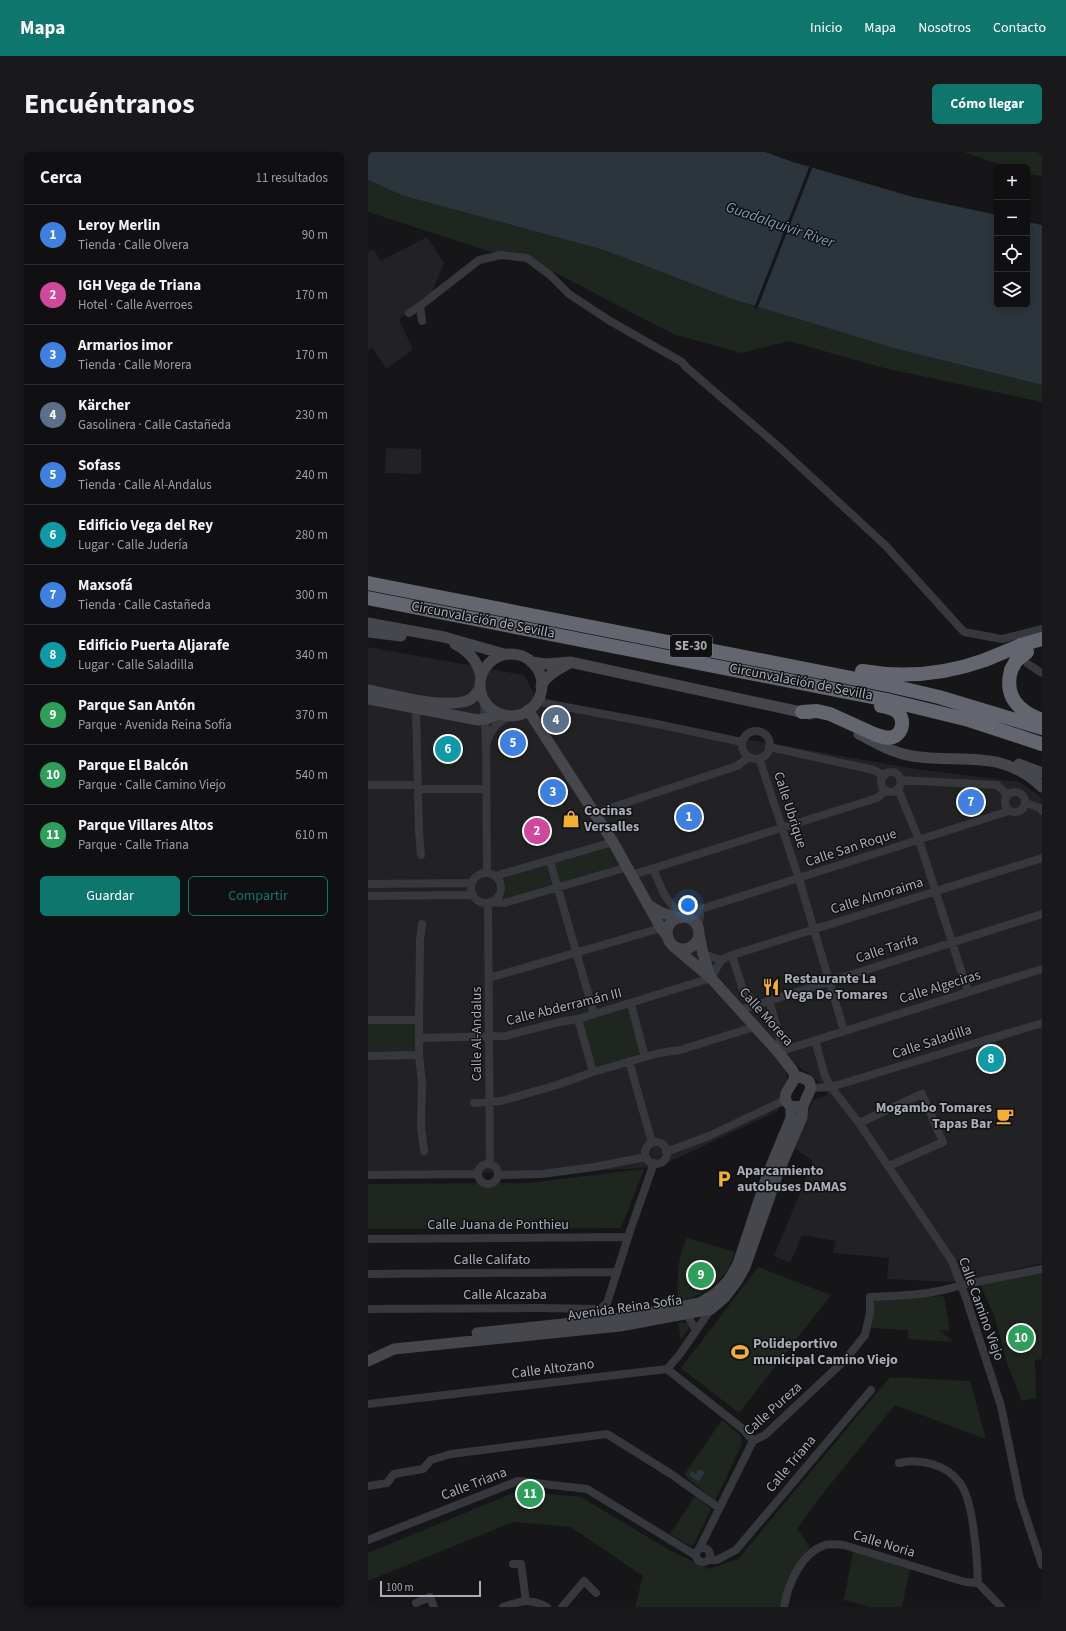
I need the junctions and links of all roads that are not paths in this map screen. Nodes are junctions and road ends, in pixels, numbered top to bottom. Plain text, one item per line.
1 (420, 306) junction
2 (409, 313) dead end
3 (422, 321) dead end
4 (368, 583) edge
5 (368, 598) edge
6 (368, 623) edge
7 (368, 628) edge
8 (1042, 629) edge
9 (368, 632) edge
10 (428, 637) junction
11 (1042, 640) edge
12 (1042, 647) edge
13 (504, 654) junction
14 (1025, 654) junction
15 (531, 662) junction
16 (570, 662) junction
17 (780, 663) junction
18 (1042, 673) edge
19 (481, 677) junction
20 (792, 681) junction
21 (480, 688) junction
22 (368, 690) edge
23 (540, 691) junction
24 (368, 699) edge
25 (484, 700) junction
26 (416, 708) junction
27 (528, 710) junction
28 (802, 712) junction
29 (504, 715) junction
30 (484, 719) junction
31 (1042, 720) edge
32 (1042, 728) edge
33 (870, 740) junction
34 (742, 742) junction
35 (1042, 744) edge
36 (486, 745) junction
37 (769, 747) junction
38 (749, 757) junction
39 (760, 758) junction
40 (1042, 773) edge
41 (884, 776) junction
42 (900, 780) junction
43 (368, 785) edge
44 (418, 787) junction
45 (1042, 787) edge
46 (486, 789) junction
47 (898, 789) junction
48 (886, 790) junction
49 (1008, 795) junction
50 (1026, 803) junction
51 (1009, 811) junction
52 (1042, 811) edge
53 (595, 813) junction
54 (782, 828) junction
55 (919, 840) junction
56 (613, 842) junction
57 (421, 855) dead end
58 (1042, 858) edge
59 (550, 861) junction
60 (653, 869) junction
61 (630, 871) junction
62 (486, 873) junction
63 (495, 876) junction
64 (799, 880) junction
65 (471, 883) junction
66 (368, 884) edge
67 (557, 886) junction
68 (936, 892) junction
69 (472, 895) junction
70 (368, 896) edge
71 (489, 903) junction
72 (650, 905) junction
73 (701, 910) junction
74 (1042, 914) edge
75 (682, 918) junction
76 (422, 924) dead end
77 (699, 930) junction
78 (813, 930) junction
79 (668, 937) junction
80 (952, 942) junction
81 (576, 953) junction
82 (702, 954) junction
83 (732, 955) junction
84 (721, 960) junction
85 (1042, 969) edge
86 (489, 978) junction
87 (711, 978) junction
88 (829, 981) junction
89 (968, 992) junction
90 (768, 1000) junction
91 (631, 1004) junction
92 (756, 1004) junction
93 (740, 1010) junction
94 (594, 1014) junction
95 (578, 1019) junction
96 (368, 1020) edge
97 (419, 1020) junction
98 (1042, 1023) edge
99 (754, 1027) junction
100 (844, 1031) junction
101 (489, 1037) junction
102 (419, 1038) junction
103 (815, 1040) junction
104 (778, 1052) junction
105 (419, 1055) junction
106 (368, 1056) edge
107 (645, 1056) junction
108 (629, 1061) junction
109 (593, 1072) junction
110 (795, 1078) junction
111 (831, 1087) junction
112 (811, 1088) junction
113 (474, 1103) dead end
114 (490, 1103) junction
115 (788, 1104) junction
116 (803, 1106) junction
117 (859, 1123) junction
118 (652, 1143) junction
119 (424, 1151) dead end
120 (666, 1152) junction
121 (646, 1157) junction
122 (654, 1163) junction
123 (490, 1164) junction
124 (888, 1166) junction
125 (368, 1174) edge
126 (478, 1174) junction
127 (499, 1175) junction
128 (628, 1237) junction
129 (368, 1239) edge
130 (1042, 1269) edge
131 (617, 1272) junction
132 (368, 1274) edge
133 (961, 1285) junction
134 (716, 1293) junction
135 (368, 1309) edge
136 (711, 1309) junction
137 (686, 1311) junction
138 (696, 1331) junction
139 (368, 1353) edge
140 (368, 1361) edge
141 (667, 1369) junction
142 (871, 1390) dead end
143 (368, 1404) edge
144 (753, 1441) junction
145 (899, 1463) dead end
146 (368, 1486) edge
147 (719, 1508) junction
148 (368, 1540) edge
149 (1040, 1549) edge
150 (697, 1552) junction
151 (513, 1564) dead end
152 (1042, 1565) edge
153 (978, 1582) junction
154 (596, 1593) dead end
155 (526, 1601) junction
156 (416, 1603) dead end
157 (434, 1607) edge
158 (503, 1607) edge
159 (547, 1607) edge
160 (562, 1607) edge
161 (784, 1607) edge
162 (1001, 1607) edge

1 - 2 street
1 - 3 street
1 - 8 street
4 - 17 highway, Circunvalación de Sevilla / SE-30
5 - 20 highway, Circunvalación de Sevilla / SE-30
6 - 13 street
7 - 10 street
9 - 10 street
10 - 19 street
11 - 14 highway
12 - 14 highway
13 - 15 street
13 - 19 street
14 - 17 highway, bridge
14 - 18 street
14 - 31 highway, bridge
15 - 16 street
15 - 23 street
16 - 23 street
16 - 28 street
17 - 32 highway, Circunvalación de Sevilla / SE-30
19 - 21 street
20 - 28 highway
20 - 35 highway, Circunvalación de Sevilla / SE-30
21 - 22 street
21 - 25 street
23 - 27 street
23 - 34 street
24 - 26 street
25 - 29 street
25 - 30 street
26 - 30 street
26 - 44 street
27 - 29 street
27 - 53 street, Calle Morera
28 - 33 street
29 - 30 street
29 - 36 street
30 - 36 street
33 - 40 street
33 - 45 street
34 - 37 street
34 - 38 street
36 - 46 street
37 - 39 street
37 - 41 street
38 - 39 street
38 - 53 street
39 - 54 street, Calle Ubrique
41 - 42 street
41 - 48 street
42 - 47 street
42 - 49 street
43 - 44 street
44 - 46 street
44 - 57 street
46 - 62 street
47 - 48 street
47 - 55 street
48 - 54 street
49 - 50 street
49 - 51 street
50 - 51 street
50 - 52 street
51 - 55 street, Calle San Roque
53 - 56 street, Calle Morera
54 - 60 street
54 - 64 street, Calle Ubrique
55 - 64 street, Calle San Roque
55 - 68 street
56 - 59 street
56 - 61 street, Calle Morera
58 - 68 street, Calle Almoraima
59 - 63 street
59 - 67 street
60 - 61 street
60 - 75 street
61 - 67 street
61 - 72 street, Calle Morera
62 - 63 street
62 - 65 street
63 - 71 street
64 - 73 street, Calle San Roque
64 - 78 street, Calle Ubrique
65 - 66 street
65 - 69 street
67 - 71 street
67 - 81 street
68 - 78 street, Calle Almoraima
68 - 80 street
69 - 70 street
69 - 71 street
71 - 86 street, Calle Al-Andalus
72 - 75 street
72 - 79 street, Calle Morera
73 - 75 street, Calle San Roque
73 - 77 street
74 - 80 street, Calle Tarifa
75 - 77 street
75 - 79 street
76 - 97 street
77 - 79 street
77 - 82 street, Calle Morera
78 - 83 street, Calle Almoraima
78 - 88 street, Calle Ubrique
79 - 81 street
79 - 87 street, Calle Morera
80 - 88 street, Calle Tarifa
80 - 89 street
81 - 86 street
81 - 94 street
82 - 84 street
82 - 87 street, Calle Morera
83 - 84 street, Calle Almoraima
83 - 92 street
84 - 87 street
85 - 89 street, Calle Algeciras
86 - 101 street, Calle Al-Andalus
87 - 91 street, Calle Abderramán III
87 - 93 street, Calle Morera
88 - 90 street, Calle Tarifa
88 - 100 street, Calle Ubrique
89 - 100 street, Calle Algeciras
90 - 92 street, Calle Tarifa
90 - 104 street
91 - 94 street, Calle Abderramán III
91 - 107 street
92 - 93 street, Calle Tarifa
93 - 99 street, Calle Morera
94 - 95 street, Calle Abderramán III
95 - 101 street, Calle Abderramán III
95 - 109 street
96 - 97 street
97 - 102 street
98 - 111 street, Calle Saladilla
99 - 104 street, Calle Morera
99 - 107 street
100 - 103 street, Calle Algeciras
101 - 102 street, Calle Abderramán III
101 - 114 street, Calle Al-Andalus
102 - 105 street
103 - 104 street, Calle Algeciras
103 - 111 street, Calle Camino Viejo
104 - 110 street, Calle Morera
105 - 106 street
105 - 119 street
107 - 108 street
108 - 109 street
108 - 118 street
109 - 114 street
110 - 112 street
110 - 115 street
111 - 112 street
111 - 117 street, Calle Camino Viejo
112 - 116 street
113 - 114 street
114 - 123 street, Calle Al-Andalus
115 - 116 street
115 - 120 street
115 - 134 street, Avenida Reina Sofía
116 - 136 street
117 - 124 street, Calle Camino Viejo
117 - 124 street
118 - 120 street
118 - 121 street
120 - 122 street
121 - 122 street
121 - 127 street
122 - 128 street, Calle Alcazaba
123 - 126 street
123 - 127 street
124 - 133 street, Calle Camino Viejo
125 - 126 street
126 - 127 street
128 - 129 street, Calle Juana de Ponthieu
128 - 131 street, Calle Alcazaba
130 - 133 street
131 - 132 street, Calle Califato
131 - 135 street, Calle Alcazaba
133 - 144 street, Calle Pureza
133 - 149 street, Calle Camino Viejo
134 - 136 street
134 - 137 street, Avenida Reina Sofía
136 - 137 street
136 - 138 street
137 - 138 street
137 - 139 street, Avenida Reina Sofía
137 - 140 street, Avenida Reina Sofía
138 - 141 street
141 - 143 street, Calle Altozano
141 - 144 street
142 - 150 street, Calle Triana
144 - 147 street, Calle Pureza
145 - 153 street
146 - 147 street
147 - 150 street, Calle Pureza
148 - 150 street, Calle Triana
149 - 152 street, Calle Camino Viejo
151 - 155 street
153 - 161 street, Calle Noria
153 - 162 street
154 - 160 street
155 - 158 street
155 - 159 street
156 - 157 street

